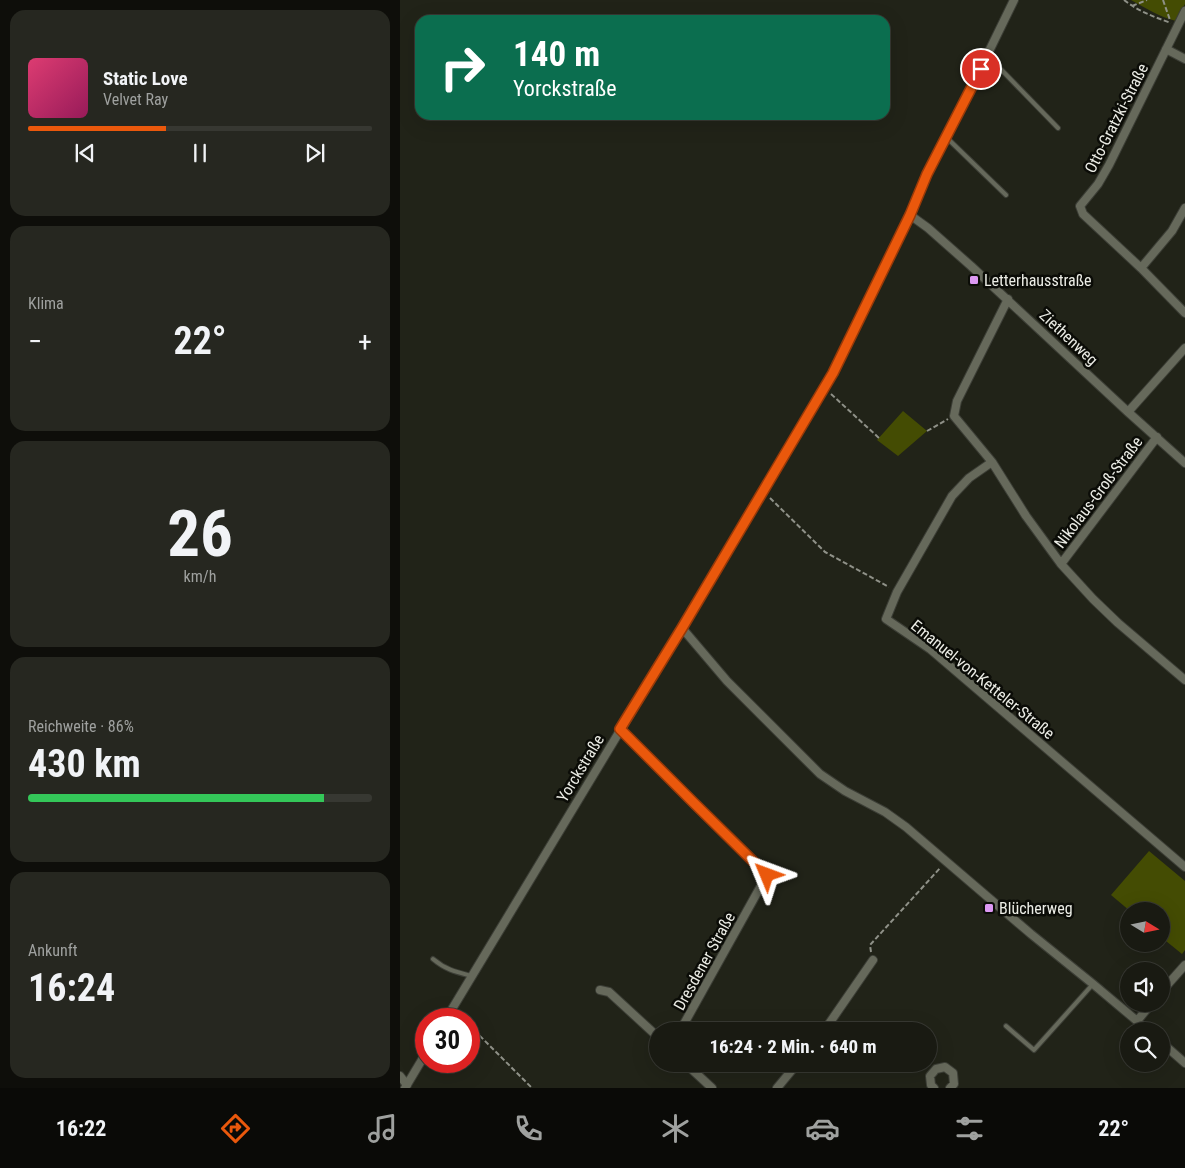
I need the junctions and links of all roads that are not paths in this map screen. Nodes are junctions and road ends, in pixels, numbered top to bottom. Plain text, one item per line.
1 (1014, 0) edge
2 (1185, 11) edge
3 (1166, 49) junction
4 (987, 55) junction
5 (1185, 59) edge
6 (1058, 128) dead end
7 (946, 137) junction
8 (1006, 195) dead end
9 (1185, 208) edge
10 (910, 215) junction
11 (1141, 268) junction
12 (1008, 299) junction
13 (1185, 313) edge
14 (1185, 348) edge
15 (1128, 412) junction
16 (1157, 438) junction
17 (992, 462) junction
18 (1185, 463) edge
19 (1061, 564) junction
20 (682, 628) junction
21 (1185, 680) edge
22 (620, 729) junction
23 (1185, 867) edge
24 (433, 959) dead end
25 (873, 960) road end
26 (1185, 965) edge
27 (472, 976) junction
28 (1170, 982) edge
29 (1093, 984) junction
30 (600, 990) dead end
31 (453, 1008) edge
32 (1144, 1012) edge
33 (1137, 1021) joint
34 (685, 1022) edge
35 (830, 1022) edge
36 (1006, 1026) dead end
37 (649, 1029) edge
38 (1170, 1050) edge
39 (1185, 1063) edge
40 (415, 1071) edge
41 (695, 1072) edge
42 (790, 1072) edge
43 (400, 1076) edge
44 (406, 1086) edge
45 (712, 1088) edge
46 (777, 1088) edge
47 (934, 1088) edge
48 (950, 1088) edge

1 - 4 street, Yorckstraße
2 - 3 street, Otto-Gratzki-Straße
3 - 5 street
3 - 11 street, Otto-Gratzki-Straße
4 - 6 lane
4 - 7 street, Yorckstraße
7 - 8 lane
7 - 10 street, Yorckstraße
9 - 11 street
10 - 12 street, Ziethenweg
10 - 20 street, Yorckstraße
11 - 13 street, Otto-Gratzki-Straße
12 - 15 street, Ziethenweg
12 - 17 street
14 - 15 street
15 - 16 street, Ziethenweg
16 - 18 street, Ziethenweg
16 - 19 street, Nikolaus-Groß-Straße
17 - 19 street
17 - 23 street, Emanuel-von-Ketteler-Straße
19 - 21 street
20 - 22 street, Yorckstraße
20 - 29 street
22 - 27 street, Yorckstraße
22 - 34 street, Dresdener Straße
24 - 27 lane
25 - 35 street
26 - 28 street
27 - 31 street, Yorckstraße
29 - 33 street
29 - 36 lane
30 - 37 street
32 - 33 street
38 - 39 street
40 - 44 street
41 - 45 street
42 - 46 street
43 - 44 street
47 - 48 street

